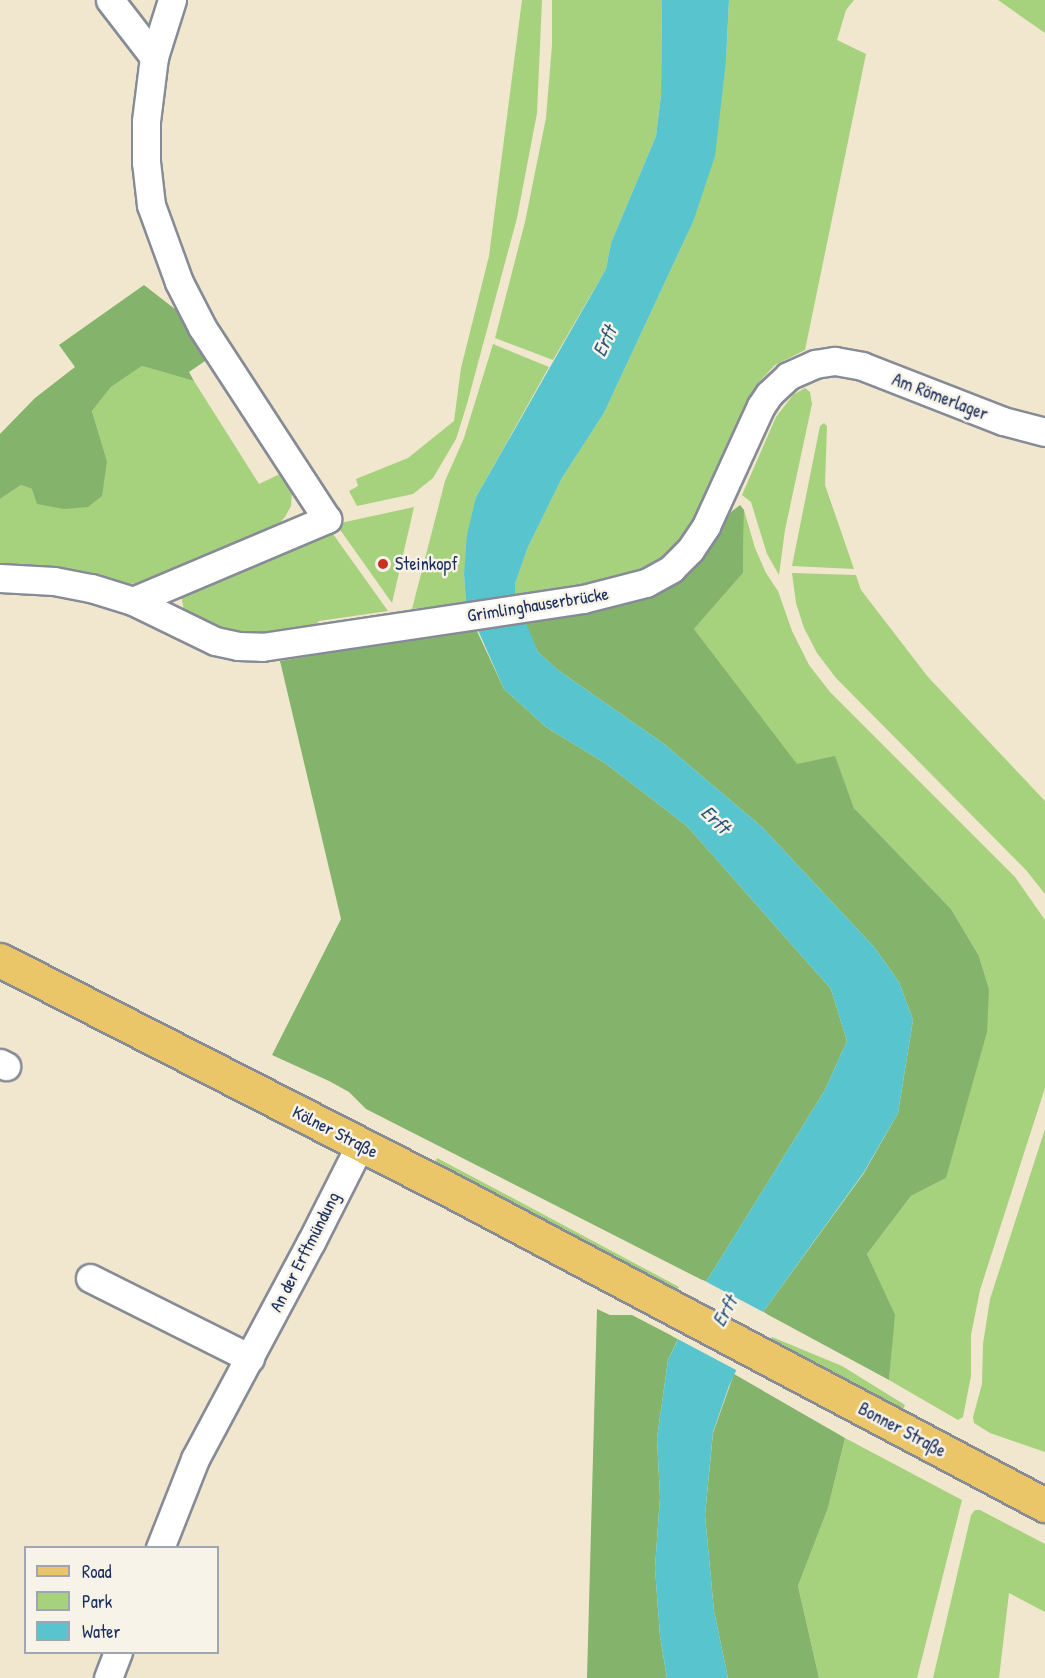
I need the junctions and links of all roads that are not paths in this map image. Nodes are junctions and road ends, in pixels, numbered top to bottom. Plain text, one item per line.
1 (110, 0) edge
2 (172, 0) edge
3 (154, 57) junction
4 (836, 361) joint
5 (1045, 432) edge
6 (0, 578) edge
7 (133, 601) junction
8 (0, 960) edge
9 (360, 1145) junction
10 (90, 1278) dead end
11 (760, 1354) joint
12 (250, 1358) junction
13 (1045, 1505) edge
14 (161, 1546) edge
15 (118, 1654) edge
16 (108, 1678) edge

1 - 3 street
2 - 3 street
3 - 7 street
4 - 5 street, Am Römerlager
4 - 7 street, Grimlinghauserbrücke
6 - 7 street, Grimlinghauserbrücke
8 - 9 main road, Kölner Straße
9 - 11 main road, Kölner Straße
9 - 12 street, An der Erftmündung
10 - 12 street
11 - 13 main road, Bonner Straße
12 - 14 street, An der Erftmündung
15 - 16 street

